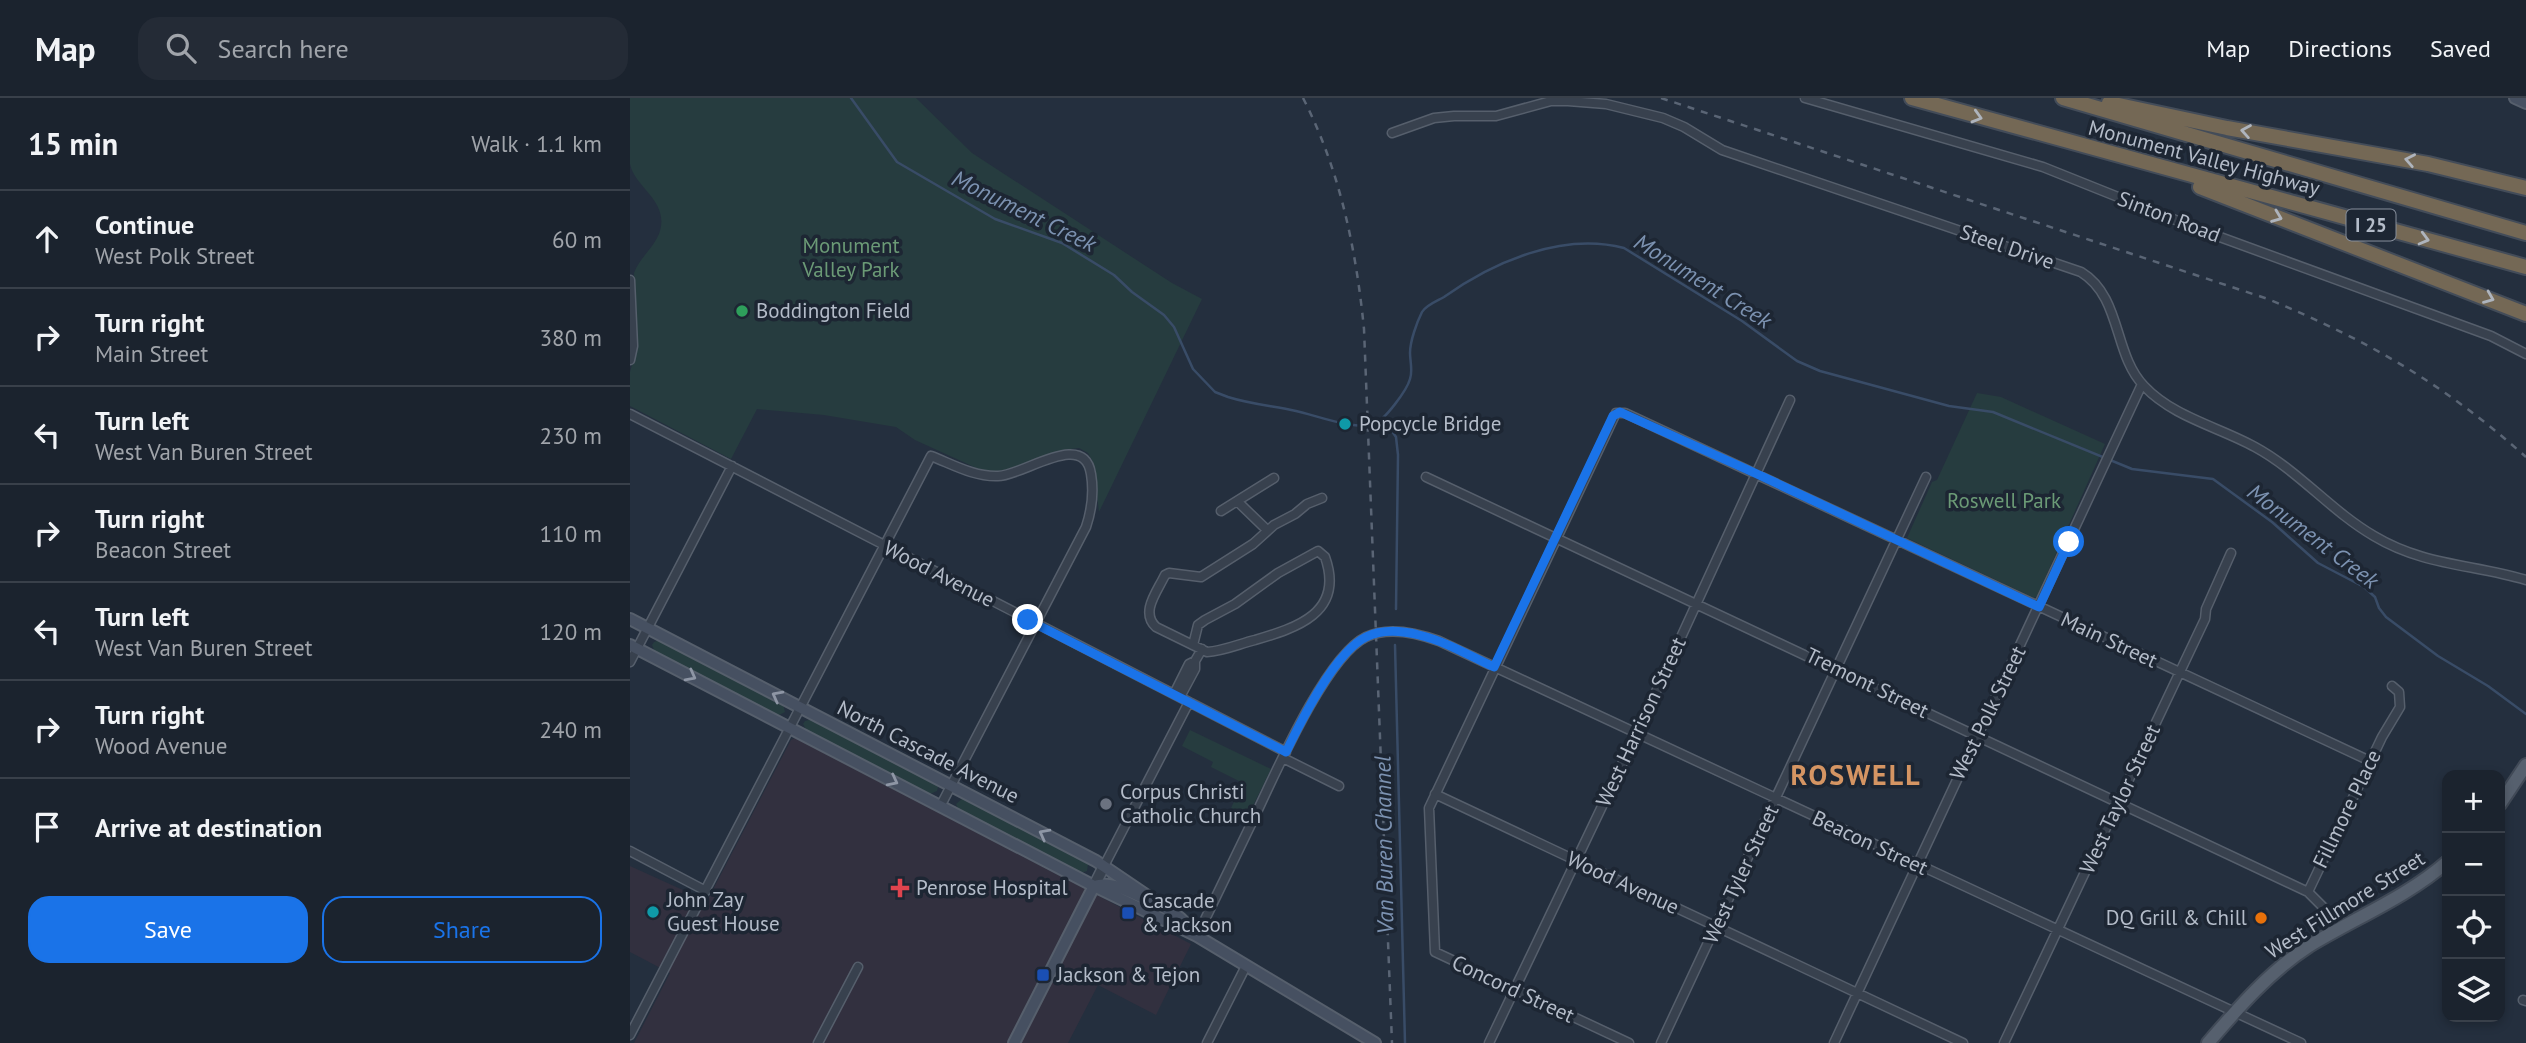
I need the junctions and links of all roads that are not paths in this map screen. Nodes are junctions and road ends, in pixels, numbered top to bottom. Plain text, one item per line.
1 (1805, 98) edge
2 (1912, 98) edge
3 (2063, 98) edge
4 (2080, 98) edge
5 (2515, 98) edge
6 (2526, 103) edge
7 (1392, 133) dead end
8 (2141, 162) junction
9 (2526, 188) edge
10 (2526, 233) edge
11 (2526, 267) edge
12 (630, 280) edge
13 (2526, 314) edge
14 (2526, 354) edge
15 (630, 360) edge
16 (2142, 384) junction
17 (1790, 400) dead end
18 (630, 414) edge
19 (732, 466) junction
20 (1757, 474) junction
21 (1426, 477) dead end
22 (1926, 477) dead end
23 (1274, 478) dead end
24 (1322, 498) dead end
25 (1237, 501) junction
26 (1221, 511) dead end
27 (1267, 530) junction
28 (1555, 538) junction
29 (1898, 540) junction
30 (884, 546) junction
31 (2231, 553) dead end
32 (2526, 580) edge
33 (1697, 603) junction
34 (2039, 607) junction
35 (630, 619) edge
36 (1036, 624) junction
37 (648, 628) junction
38 (1193, 645) junction
39 (634, 647) edge
40 (1202, 649) junction
41 (630, 662) edge
42 (1494, 667) junction
43 (1838, 669) junction
44 (2179, 673) junction
45 (2392, 686) dead end
46 (1177, 696) junction
47 (1189, 702) junction
48 (799, 707) junction
49 (789, 728) junction
50 (1637, 733) junction
51 (1977, 736) junction
52 (1284, 755) junction
53 (2370, 761) junction
54 (2526, 765) edge
55 (951, 785) junction
56 (1339, 786) dead end
57 (1435, 794) junction
58 (2505, 796) edge
59 (1776, 799) junction
60 (2118, 802) junction
61 (941, 805) junction
62 (2108, 824) junction
63 (2119, 830) dead end
64 (630, 851) edge
65 (1575, 861) junction
66 (1916, 865) junction
67 (1104, 866) junction
68 (2442, 866) edge
69 (1094, 886) junction
70 (706, 891) junction
71 (2308, 892) junction
72 (1163, 906) junction
73 (1716, 927) junction
74 (2057, 930) junction
75 (2336, 930) junction
76 (1197, 936) junction
77 (1246, 966) junction
78 (858, 967) dead end
79 (1514, 990) junction
80 (1857, 994) junction
81 (2234, 1013) junction
82 (630, 1035) edge
83 (818, 1043) edge
84 (1014, 1043) edge
85 (1207, 1043) edge
86 (1375, 1043) edge
87 (1489, 1043) edge
88 (1629, 1043) edge
89 (1661, 1043) edge
90 (1834, 1043) edge
91 (1963, 1043) edge
92 (2004, 1043) edge
93 (2208, 1043) edge
94 (2301, 1043) edge

1 - 14 street, Sinton Road
2 -> 8 highway, Monument Valley Highway / I 25
3 - 10 highway, Monument Valley Highway / I 25
9 -> 4 highway
5 - 6 main road
7 - 16 street, Steel Drive
8 -> 11 highway, Monument Valley Highway / I 25
8 -> 13 highway
12 - 15 street
16 - 32 street, Steel Drive
16 - 34 street, West Polk Street
17 - 20 street, West Harrison Street
18 - 19 street, Wood Avenue
19 - 30 street, Wood Avenue
19 - 37 street
20 - 28 street, Main Street
20 - 29 street, Main Street
20 - 33 street, West Harrison Street
21 - 28 street, Tremont Street
22 - 29 street, West Tyler Street
23 - 25 street
24 - 27 street
25 - 26 street
25 - 27 street
27 - 38 street
28 - 33 street, Tremont Street
28 - 42 street
29 - 34 street, Main Street
29 - 43 street, West Tyler Street
30 - 36 street, Wood Avenue
30 - 36 street
30 - 48 street
31 - 44 street, West Taylor Street
33 - 43 street, Tremont Street
33 - 50 street, West Harrison Street
34 - 44 street, Main Street
34 - 51 street, West Polk Street
35 - 37 main road, North Cascade Avenue
36 - 46 street, Wood Avenue
36 - 55 street
37 - 39 street
48 -> 37 main road, North Cascade Avenue
38 - 40 street
38 - 40 street
39 - 41 street
39 -> 49 main road, North Cascade Avenue
40 - 46 street
42 - 50 street, Beacon Street
42 - 52 street, Beacon Street
42 - 57 street
43 - 51 street, Tremont Street
43 - 59 street, West Tyler Street
44 - 53 street, Main Street
44 - 60 street, West Taylor Street
45 - 53 street, Fillmore Place
46 - 47 street, Wood Avenue
47 - 52 street, Wood Avenue
47 - 67 street
48 - 49 street
48 - 55 main road, North Cascade Avenue
49 -> 61 main road, North Cascade Avenue
49 - 70 street
50 - 59 street, Beacon Street
50 - 65 street, West Harrison Street
51 - 60 street, Tremont Street
51 - 66 street, West Polk Street
52 - 56 street, Wood Avenue
52 - 76 street
53 - 71 street, Fillmore Place
54 - 58 main road
55 - 61 street
67 -> 55 main road, North Cascade Avenue
57 - 65 street, Wood Avenue
57 - 79 street, Concord Street
59 - 66 street, Beacon Street
59 - 73 street, West Tyler Street
60 - 62 street, West Taylor Street
60 - 71 street, Tremont Street
61 - 69 main road, North Cascade Avenue
62 - 63 street
62 - 74 street, West Taylor Street
64 - 70 street
65 - 73 street, Wood Avenue
65 - 79 street, West Harrison Street
66 - 74 street, Beacon Street
66 - 80 street, West Polk Street
67 - 69 street
67 - 72 main road, North Cascade Avenue
68 - 75 main road, West Fillmore Street
69 - 72 main road
69 - 76 main road, North Cascade Avenue
69 - 84 main road
70 - 82 street
71 - 75 street, Fillmore Place
72 - 76 main road, North Cascade Avenue
73 - 80 street, Wood Avenue
73 - 89 street, West Tyler Street
74 - 81 street, Beacon Street
74 - 92 street, West Taylor Street
75 - 81 main road, West Fillmore Street
76 - 77 main road, North Cascade Avenue
77 - 85 street
77 - 86 main road, North Cascade Avenue
78 - 83 street
79 - 87 street, West Harrison Street
79 - 88 street, Concord Street
80 - 90 street, West Polk Street
80 - 91 street, Wood Avenue
81 - 93 main road, West Fillmore Street
81 - 94 street, Beacon Street

